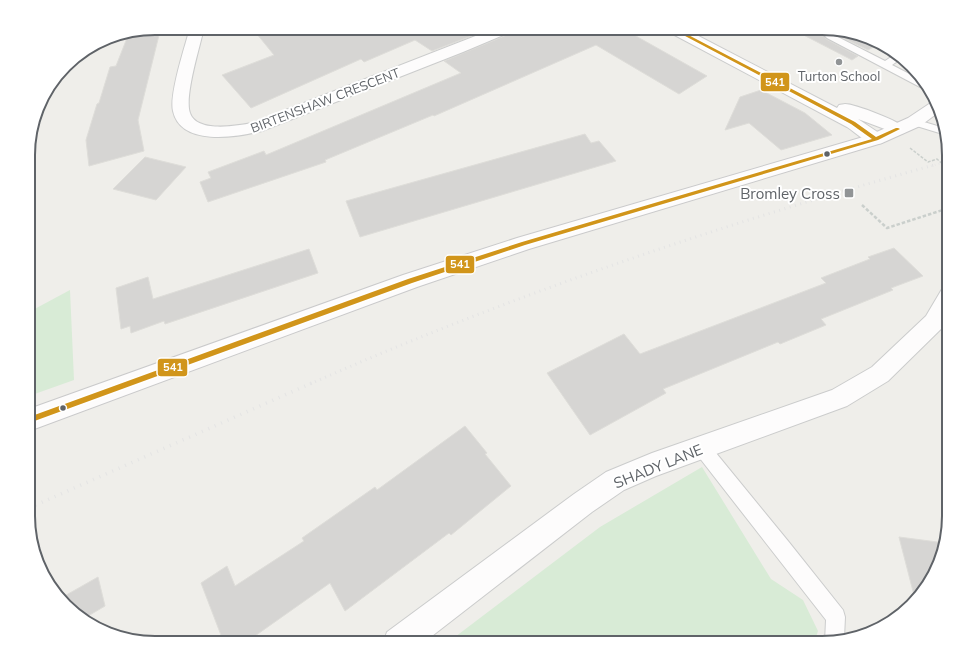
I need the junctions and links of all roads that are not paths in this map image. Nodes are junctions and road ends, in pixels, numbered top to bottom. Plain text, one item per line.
1 (195, 35) edge
2 (492, 35) edge
3 (685, 35) edge
4 (830, 36) dead end
5 (894, 59) edge
6 (885, 65) junction
7 (916, 81) edge
8 (782, 86) junction
9 (933, 109) edge
10 (914, 122) junction
11 (939, 130) edge
12 (888, 134) junction
13 (942, 322) edge
14 (35, 418) edge
15 (701, 447) junction
16 (834, 635) edge
17 (407, 636) edge

1 - 2 street, BIRTENSHAW CRESCENT
3 - 8 street
4 - 6 lane
5 - 6 lane
6 - 7 lane
8 - 12 street
8 - 12 street
9 - 10 street
10 - 11 lane
10 - 12 street
12 - 14 street
13 - 15 street, SHADY LANE
15 - 16 lane
15 - 17 street, SHADY LANE

